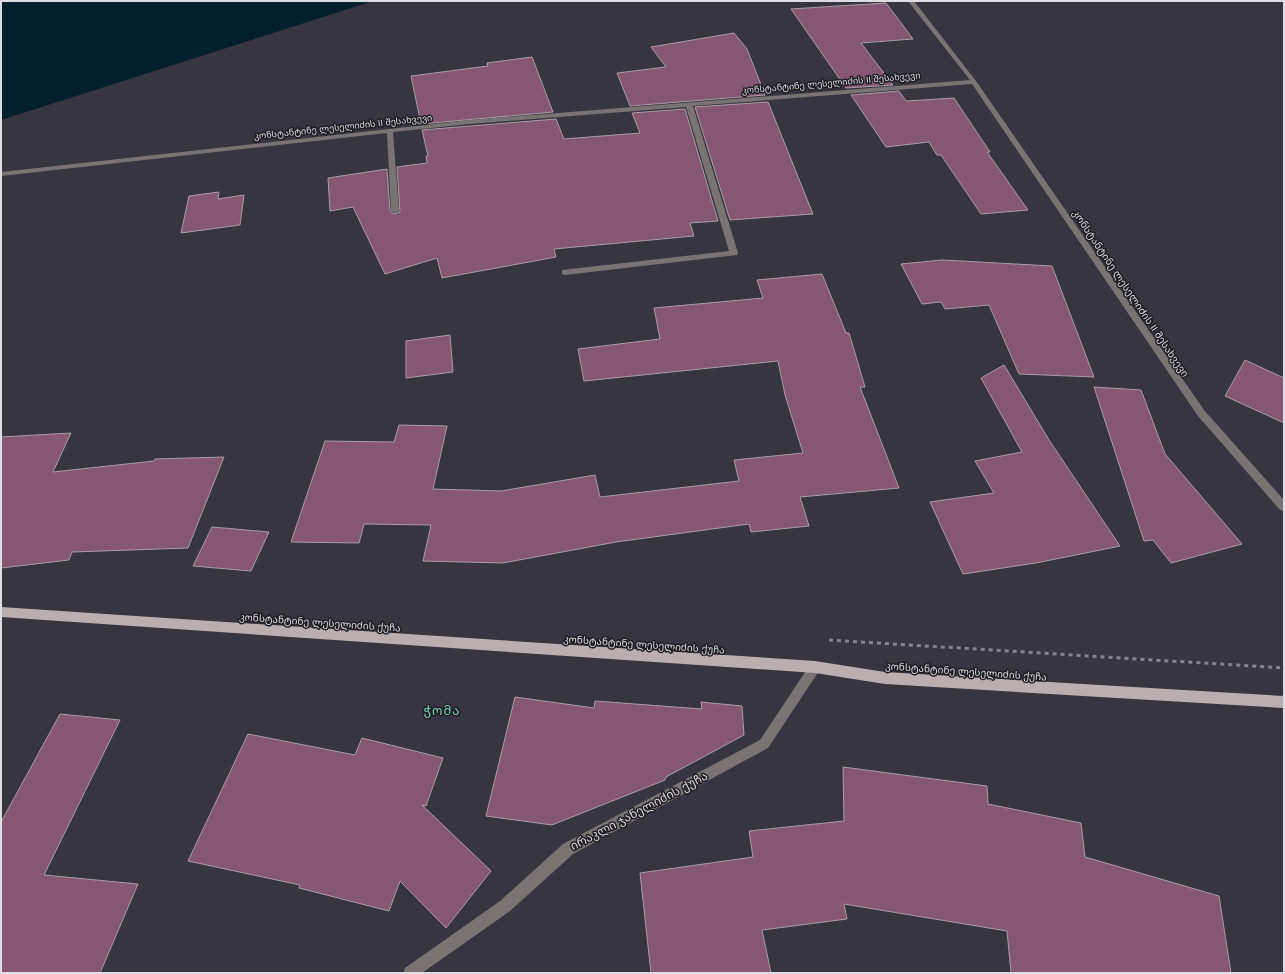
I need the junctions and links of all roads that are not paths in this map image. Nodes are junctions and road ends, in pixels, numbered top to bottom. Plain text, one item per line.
1 (911, 1) edge
2 (974, 82) junction
3 (689, 105) junction
4 (390, 132) junction
5 (1, 174) edge
6 (395, 211) dead end
7 (564, 272) dead end
8 (1284, 507) edge
9 (1, 612) edge
10 (815, 667) junction
11 (1284, 702) edge
12 (410, 973) edge

1 - 2 street, კონსტანტინე ლესელიძის II შესახვევი
2 - 3 street, კონსტანტინე ლესელიძის II შესახვევი
2 - 8 street, კონსტანტინე ლესელიძის II შესახვევი
3 - 4 street, კონსტანტინე ლესელიძის II შესახვევი
3 - 7 street
4 - 5 street, კონსტანტინე ლესელიძის II შესახვევი
4 - 6 street
9 - 10 main road, კონსტანტინე ლესელიძის ქუჩა
10 - 11 main road, კონსტანტინე ლესელიძის ქუჩა
10 - 12 street, ირაკლი ჯანელიძის ქუჩა

